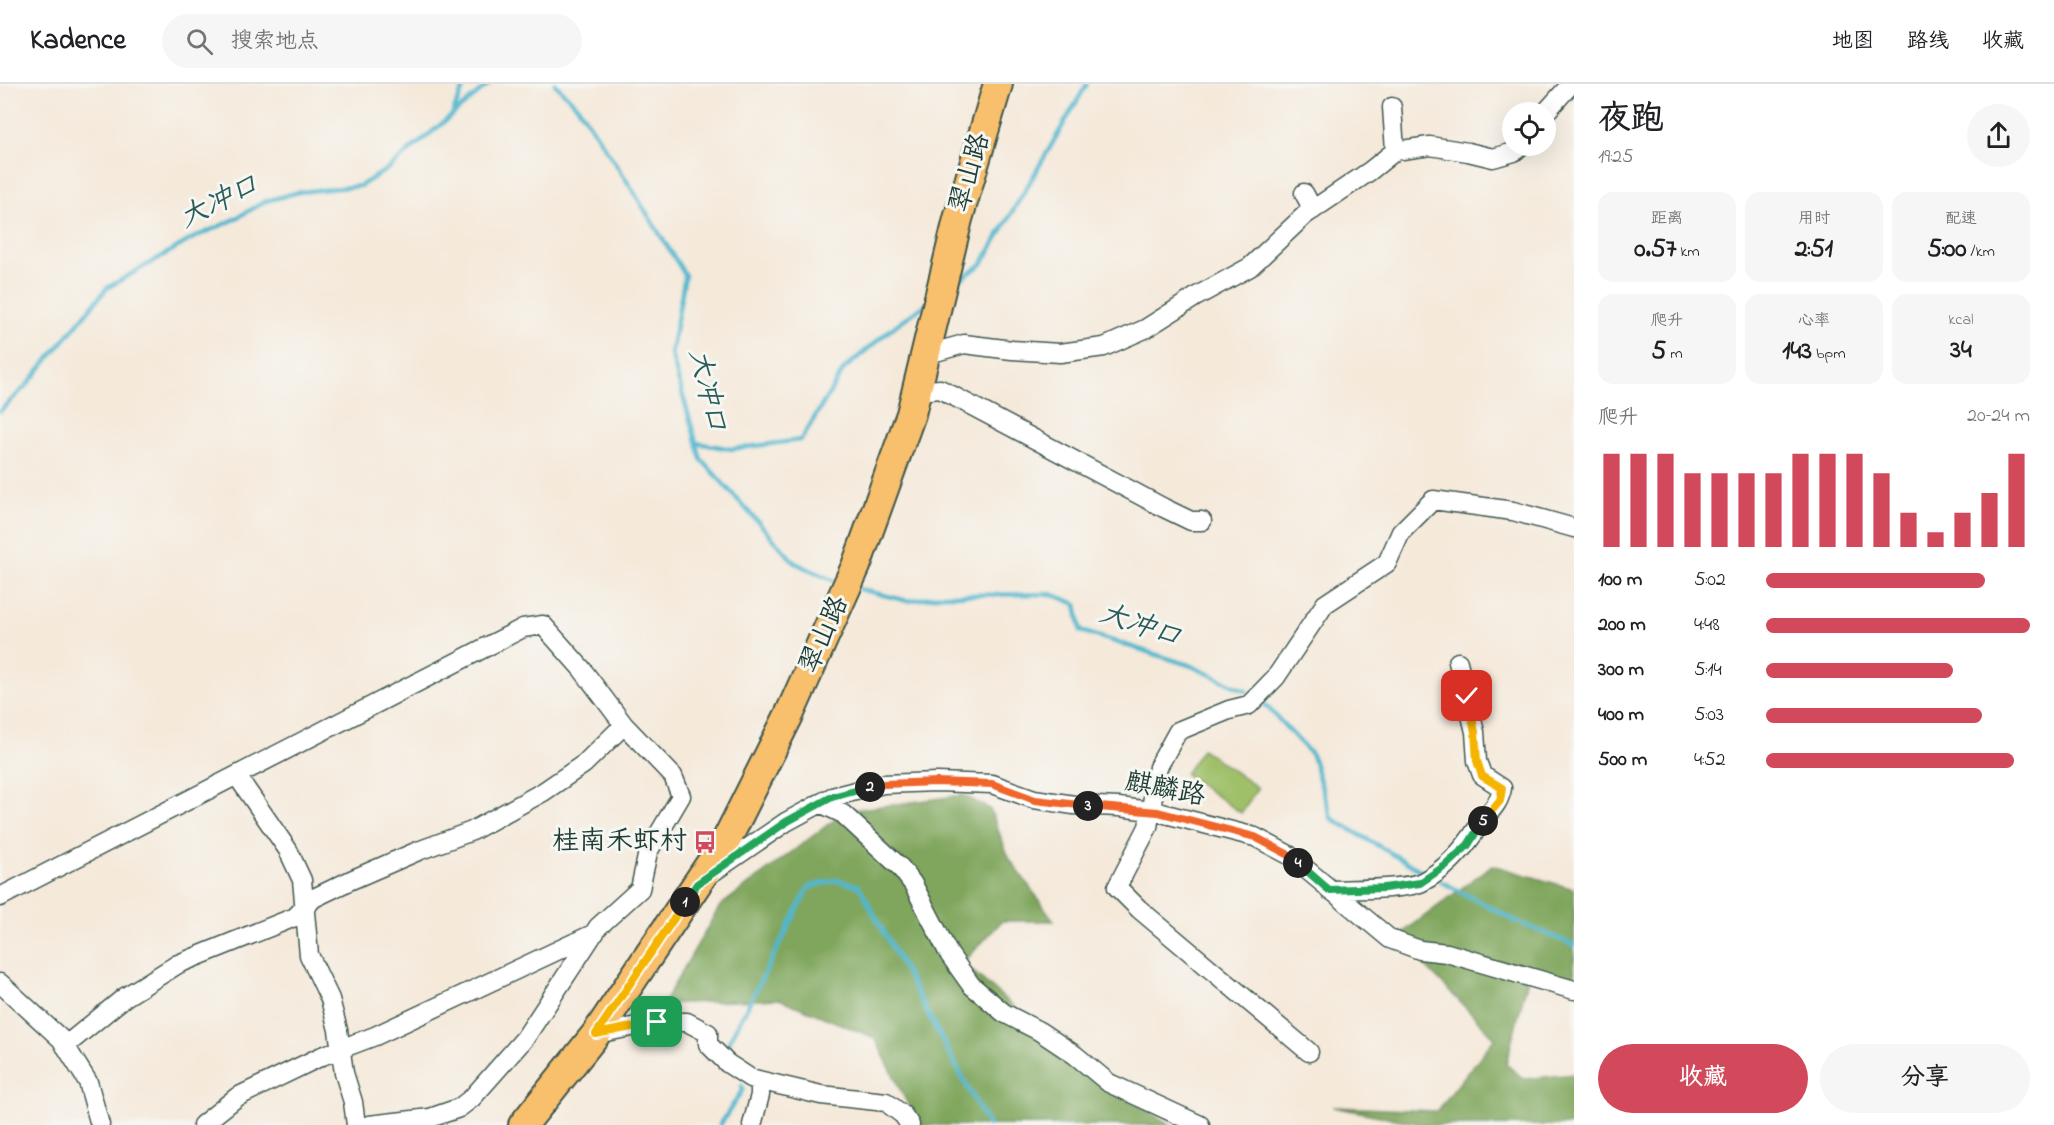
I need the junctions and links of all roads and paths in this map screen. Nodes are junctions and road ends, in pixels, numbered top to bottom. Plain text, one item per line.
1 (998, 84) edge
2 (1571, 84) edge
3 (1554, 102) edge
4 (1392, 107) dead end
5 (1395, 151) junction
6 (1502, 155) edge
7 (1304, 193) dead end
8 (1313, 210) junction
9 (925, 355) junction
10 (917, 391) junction
11 (1202, 521) dead end
12 (1574, 528) edge
13 (1458, 662) dead end
14 (624, 725) junction
15 (237, 776) junction
16 (820, 803) junction
17 (1151, 811) junction
18 (697, 884) junction
19 (1329, 890) junction
20 (0, 897) edge
21 (305, 907) junction
22 (595, 933) junction
23 (0, 982) edge
24 (1574, 990) edge
25 (596, 1034) junction
26 (65, 1046) junction
27 (340, 1050) junction
28 (1309, 1052) dead end
29 (760, 1081) junction
30 (100, 1125) edge
31 (202, 1125) edge
32 (356, 1125) edge
33 (369, 1125) edge
34 (523, 1125) edge
35 (752, 1125) edge
36 (910, 1125) edge
37 (1200, 1125) edge

1 - 9 main road, 翠山路
2 - 3 street
4 - 5 street
5 - 6 street
5 - 8 street
7 - 8 street
8 - 9 street
9 - 10 main road, 翠山路
10 - 11 street
10 - 18 main road, 翠山路
12 - 17 street
13 - 19 street
14 - 15 street
14 - 21 street
14 - 22 street
15 - 20 street
15 - 21 street
16 - 17 street, 麒麟路
16 - 18 street, 麒麟路
16 - 37 street
17 - 19 street, 麒麟路
17 - 28 street
18 - 25 main road, 翠山路
19 - 24 street, 麒麟路
21 - 26 street
21 - 27 street
22 - 27 street
22 - 33 street
23 - 26 street
25 - 29 street
25 - 34 main road, 翠山路
26 - 30 street
27 - 31 street
27 - 32 street
29 - 35 street
29 - 36 street

